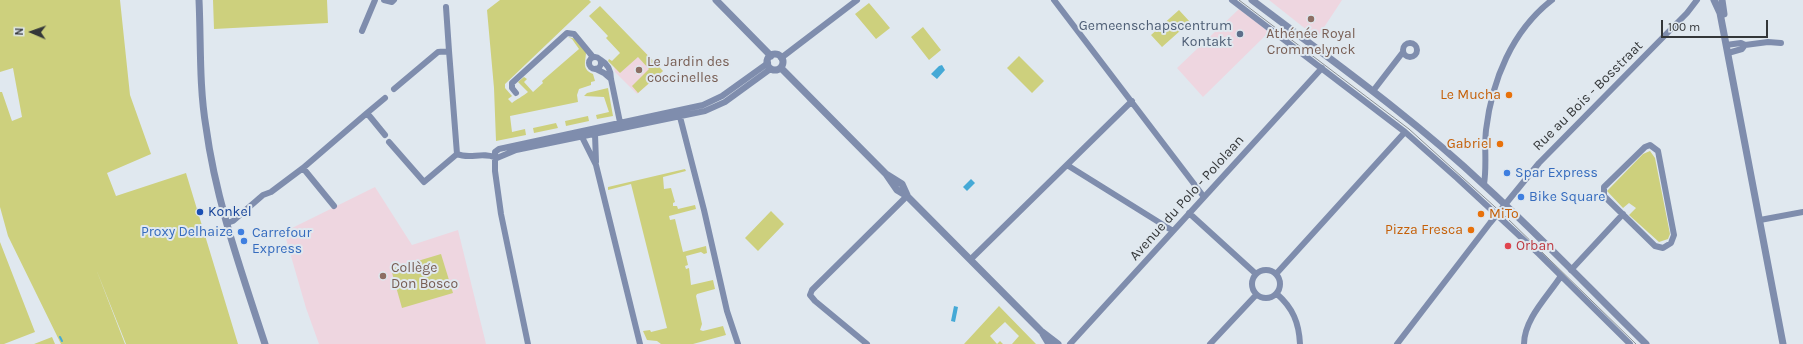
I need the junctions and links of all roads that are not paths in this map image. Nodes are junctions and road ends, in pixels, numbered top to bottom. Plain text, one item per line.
1 (199, 0) edge
2 (375, 0) edge
3 (384, 0) edge
4 (394, 0) edge
5 (716, 0) edge
6 (857, 0) edge
7 (1054, 0) edge
8 (1232, 0) edge
9 (1252, 0) edge
10 (1552, 0) edge
11 (1697, 0) edge
12 (1714, 0) edge
13 (1722, 0) edge
14 (446, 7) dead end
15 (362, 31) dead end
16 (1781, 43) dead end
17 (1729, 48) junction
18 (449, 51) junction
19 (1403, 52) dead end
20 (593, 57) junction
21 (781, 58) junction
22 (601, 60) junction
23 (769, 60) junction
24 (781, 68) junction
25 (1322, 68) junction
26 (596, 70) junction
27 (773, 70) junction
28 (611, 79) junction
29 (394, 89) dead end
30 (1373, 91) junction
31 (516, 93) dead end
32 (385, 98) dead end
33 (1132, 101) junction
34 (367, 114) junction
35 (679, 114) junction
36 (621, 126) junction
37 (593, 132) junction
38 (1405, 132) junction
39 (583, 134) junction
40 (385, 135) dead end
41 (389, 142) dead end
42 (457, 154) junction
43 (494, 157) junction
44 (596, 165) junction
45 (1067, 165) junction
46 (303, 168) junction
47 (1470, 172) junction
48 (1461, 182) junction
49 (1484, 184) junction
50 (907, 196) junction
51 (1204, 197) junction
52 (1505, 204) junction
53 (334, 206) dead end
54 (1803, 212) edge
55 (1189, 213) junction
56 (1623, 214) junction
57 (1496, 215) junction
58 (1762, 220) junction
59 (227, 223) junction
60 (1173, 232) junction
61 (971, 259) junction
62 (1571, 270) junction
63 (1256, 274) junction
64 (1276, 274) junction
65 (1561, 276) junction
66 (1276, 294) junction
67 (1256, 295) junction
68 (1040, 331) junction
69 (265, 344) edge
70 (528, 344) edge
71 (640, 344) edge
72 (738, 344) edge
73 (867, 344) edge
74 (1049, 344) edge
75 (1058, 344) edge
76 (1070, 344) edge
77 (1210, 344) edge
78 (1300, 344) edge
79 (1398, 344) edge
80 (1524, 344) edge
81 (1630, 344) edge
82 (1646, 344) edge
83 (1783, 344) edge
84 (1787, 344) edge

1 - 59 street
2 - 15 street
3 - 4 street
5 - 23 street
6 - 21 street
7 - 33 street
8 - 25 street
9 - 30 street
10 - 49 street
11 - 52 street, Rue au Bois - Bosstraat
12 - 17 street
13 - 17 street
14 - 18 street
16 - 17 street
17 - 58 street
18 - 29 street
18 - 42 street
19 - 30 street
20 - 22 street
20 - 26 street
20 - 31 street
21 - 23 street
21 - 24 street
22 - 26 street
22 - 28 street
23 - 27 street
23 - 35 street
24 - 27 street
24 - 50 street
25 - 38 street
25 - 51 street, Avenue du Polo - Pololaan
26 - 28 street
27 - 35 street
28 - 36 street
30 - 47 street
32 - 34 street
33 - 45 street
33 - 51 street
34 - 40 street
34 - 46 street
35 - 36 street
35 - 72 street
36 - 37 street
37 - 39 street
37 - 44 street
38 - 48 street
38 - 64 street
39 - 43 street
39 - 44 street
41 - 42 street
42 - 43 street
43 - 70 street
44 - 71 street
45 - 60 street
45 - 61 street
46 - 53 street
46 - 59 street
47 - 48 street
47 - 49 street
48 - 57 street
49 - 52 street
50 - 61 street
50 - 73 street
51 - 55 street, Avenue du Polo - Pololaan
52 - 57 street, Rue au Bois - Bosstraat
52 - 62 street
54 - 58 street
55 - 60 street, Avenue du Polo - Pololaan
55 - 63 street
56 - 56 street
56 - 62 street
57 - 65 street
57 - 79 street, Rue au Bois - Bosstraat
58 - 83 street
58 - 84 street
59 - 69 street
60 - 76 street, Avenue du Polo - Pololaan
61 - 68 street
62 - 82 street
63 - 64 street
63 - 67 street
64 - 66 street
65 - 80 street
65 - 81 street
66 - 67 street
66 - 78 street
67 - 77 street
68 - 74 street
68 - 75 street

